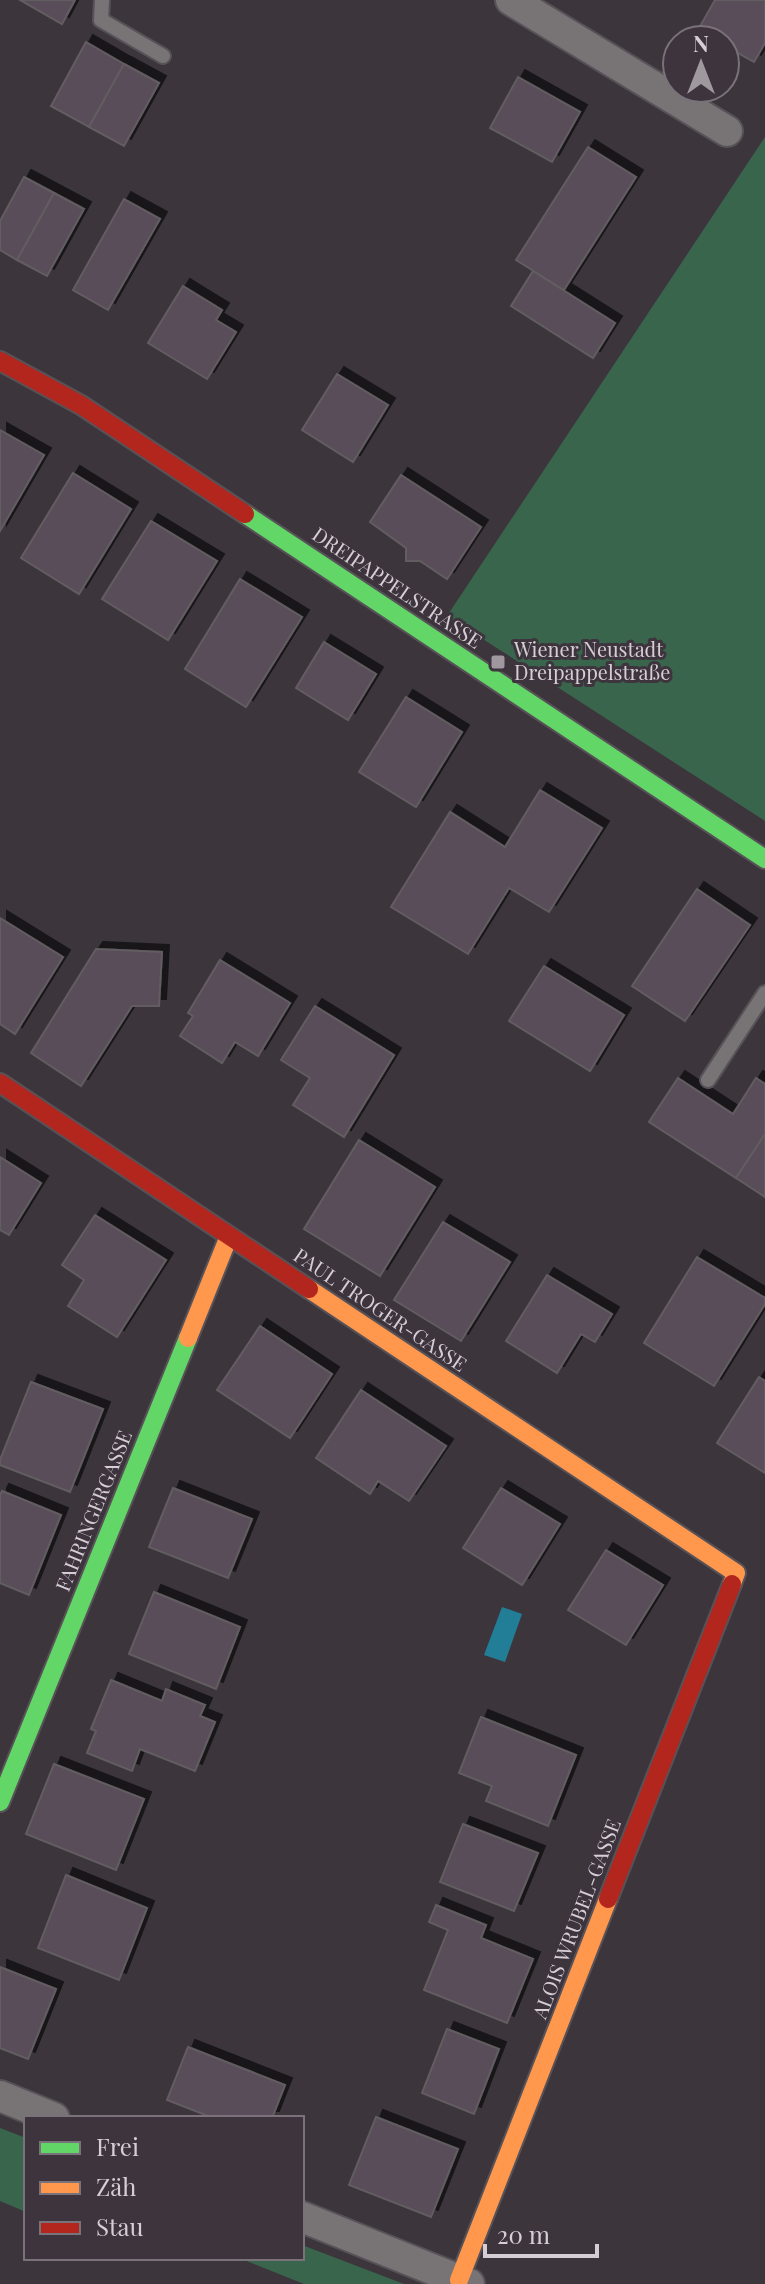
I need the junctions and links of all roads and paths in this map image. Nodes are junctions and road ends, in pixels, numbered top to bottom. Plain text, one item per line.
1 (102, 0) edge
2 (511, 0) edge
3 (163, 56) dead end
4 (727, 131) dead end
5 (0, 361) edge
6 (765, 859) edge
7 (765, 993) edge
8 (708, 1080) dead end
9 (0, 1083) edge
10 (229, 1236) junction
11 (736, 1573) joint
12 (0, 1802) edge
13 (0, 2096) edge
14 (49, 2116) edge
15 (304, 2218) edge
16 (464, 2282) edge

1 - 3 lane
2 - 4 street
5 - 6 street, DREIPAPPELSTRASSE
7 - 8 lane
9 - 10 street, PAUL TROGER-GASSE
10 - 11 street, PAUL TROGER-GASSE
10 - 12 street, FAHRINGERGASSE
11 - 16 street, ALOIS WRUBEL-GASSE
13 - 14 street
15 - 16 street

